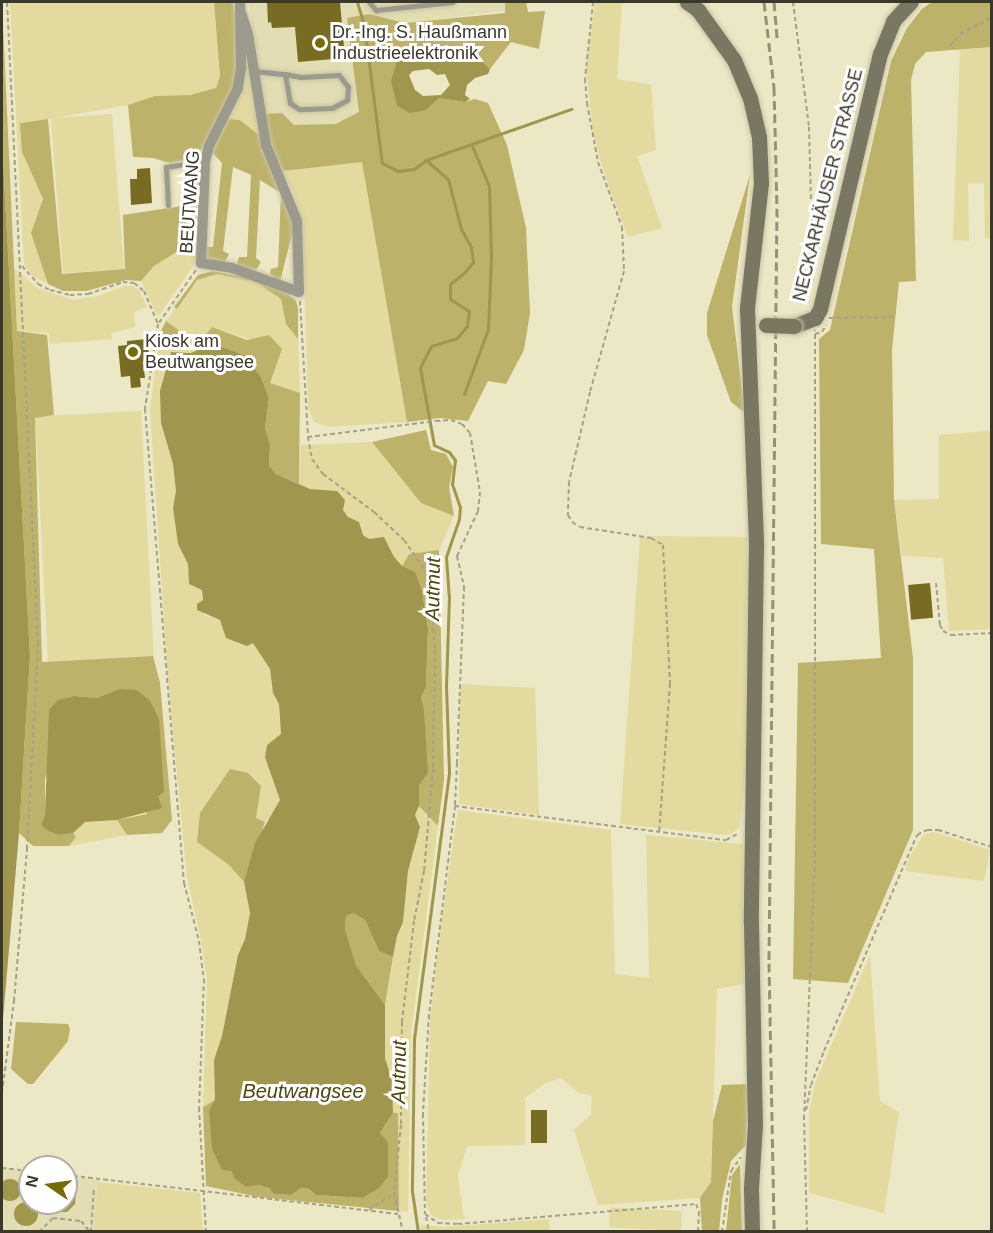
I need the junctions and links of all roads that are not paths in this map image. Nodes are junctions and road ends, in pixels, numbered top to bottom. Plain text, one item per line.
1 (369, 2) edge
2 (453, 2) edge
3 (687, 2) edge
4 (911, 2) edge
5 (240, 7) edge
6 (254, 71) junction
7 (285, 74) junction
8 (205, 161) junction
9 (168, 205) dead end
10 (748, 323) junction
11 (752, 1232) edge

1 - 2 lane
3 - 10 street
4 - 10 street, NECKARHÄUSER STRASSE, bridge
5 - 6 street, BEUTWANG
5 - 8 street, BEUTWANG
6 - 7 lane
6 - 8 street, BEUTWANG
7 - 7 lane
8 - 9 lane
10 - 11 street

